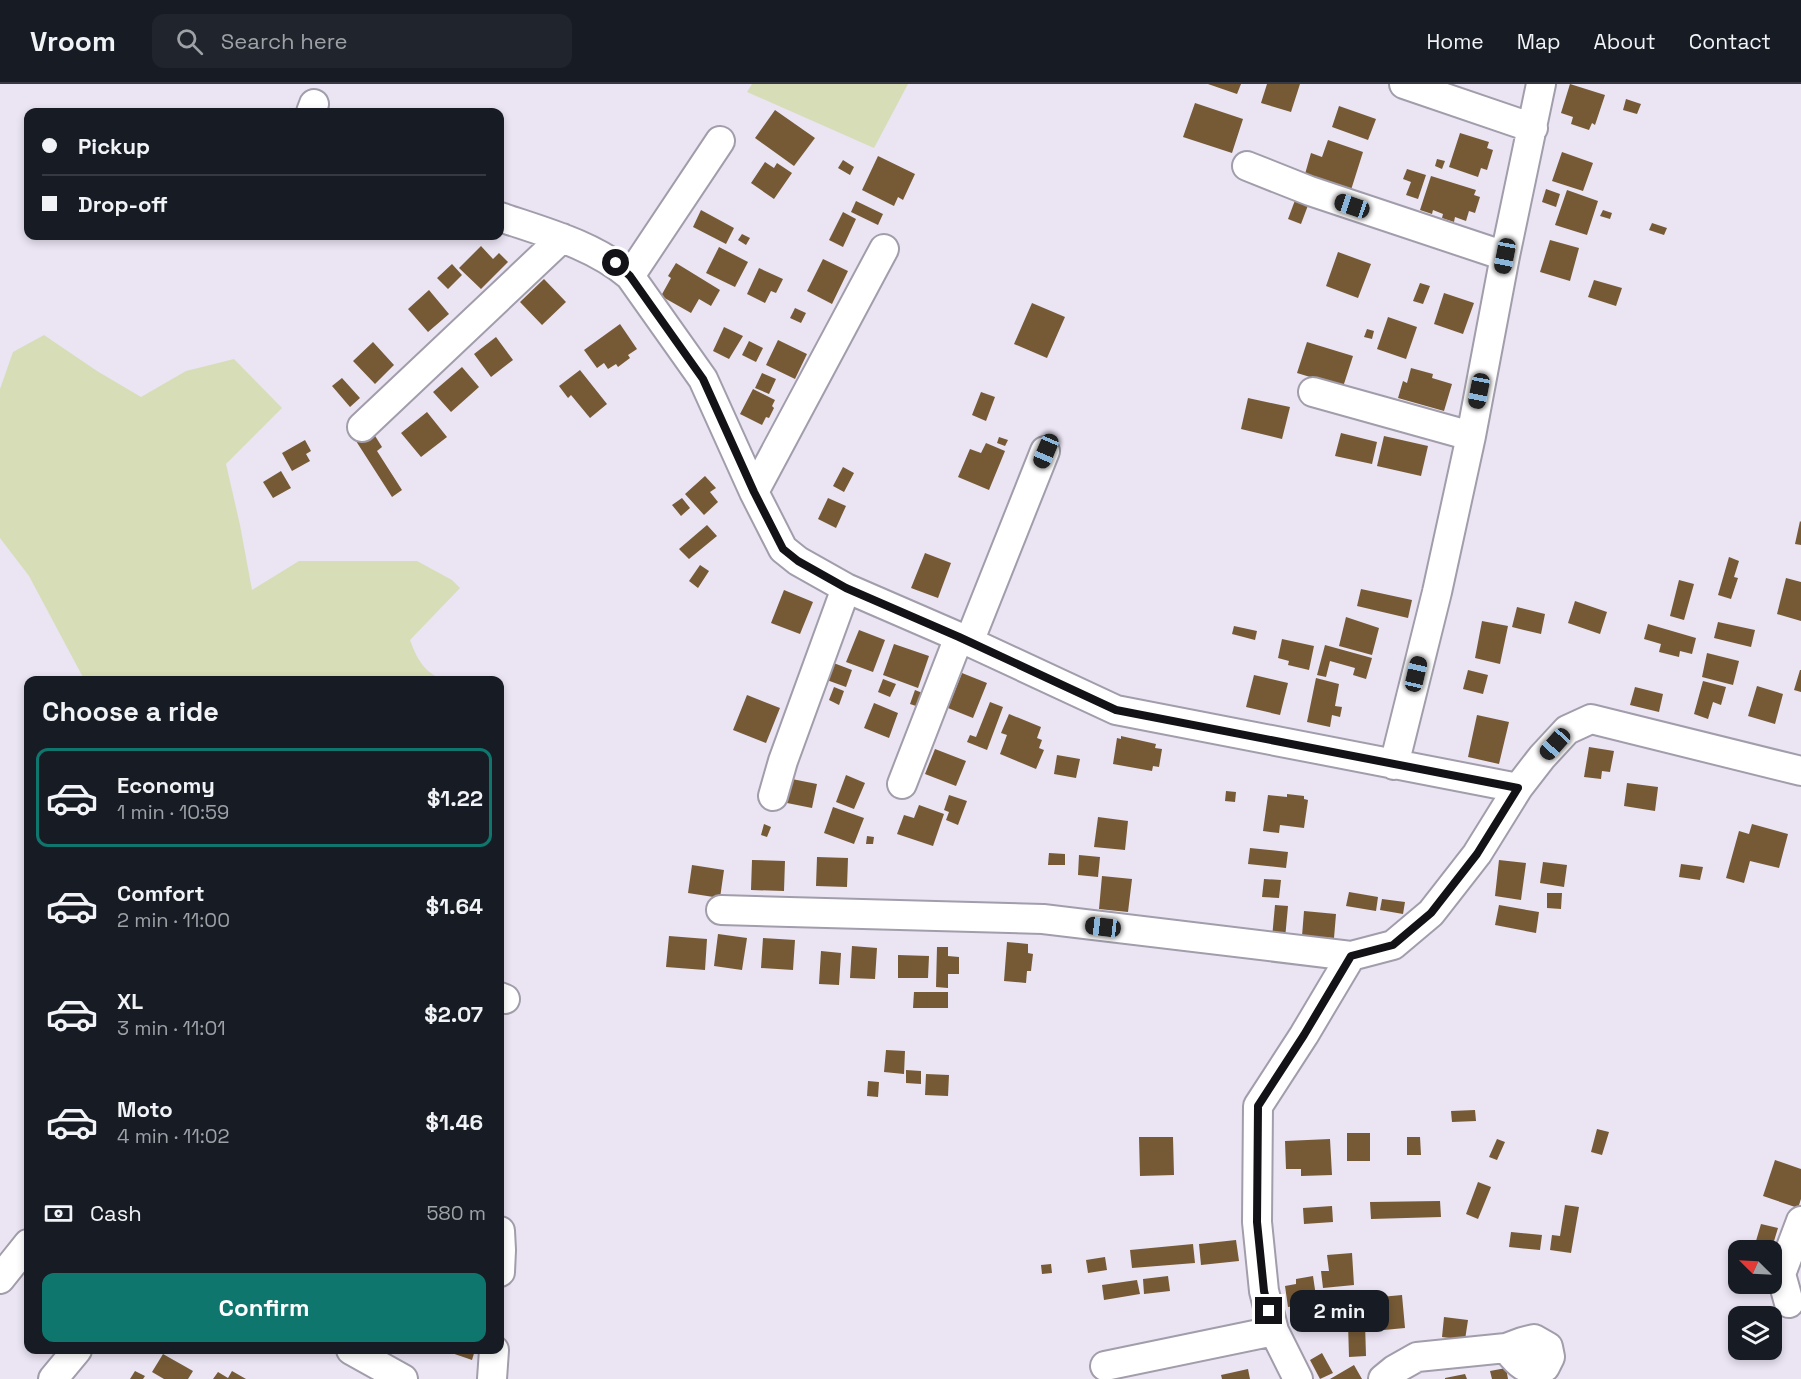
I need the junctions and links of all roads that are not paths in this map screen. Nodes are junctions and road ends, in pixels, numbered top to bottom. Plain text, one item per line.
1 (1404, 84) edge
2 (1541, 84) edge
3 (1533, 128) junction
4 (720, 141) dead end
5 (1247, 166) dead end
6 (504, 218) edge
7 (562, 238) junction
8 (884, 249) dead end
9 (1505, 256) junction
10 (630, 276) junction
11 (1313, 392) dead end
12 (362, 427) dead end
13 (1471, 436) junction
14 (1046, 451) dead end
15 (754, 492) junction
16 (846, 588) junction
17 (964, 639) junction
18 (1394, 765) junction
19 (1801, 771) edge
20 (902, 784) dead end
21 (1518, 788) junction
22 (773, 796) dead end
23 (721, 910) dead end
24 (1351, 956) junction
25 (1801, 1221) edge
26 (24, 1249) edge
27 (0, 1279) edge
28 (1789, 1303) dead end
29 (1274, 1331) junction
30 (1506, 1348) dead end
31 (74, 1354) edge
32 (358, 1354) edge
33 (494, 1354) edge
34 (1105, 1366) dead end
35 (53, 1379) edge
36 (403, 1379) edge
37 (492, 1379) edge
38 (1298, 1379) edge
39 (1383, 1379) edge

1 - 3 street
2 - 3 street
3 - 9 street
4 - 10 street
5 - 9 street
6 - 7 street
7 - 10 street
7 - 12 street
8 - 15 street
9 - 13 street
10 - 15 street
11 - 13 street
13 - 18 street
14 - 17 street
15 - 16 street
16 - 17 street
16 - 22 street
17 - 18 street
17 - 20 street
18 - 21 street
19 - 21 street
21 - 24 street
23 - 24 street
24 - 29 street
25 - 28 street
26 - 27 street
29 - 34 street
29 - 38 street
30 - 39 street
31 - 35 street
32 - 36 street
33 - 37 street

